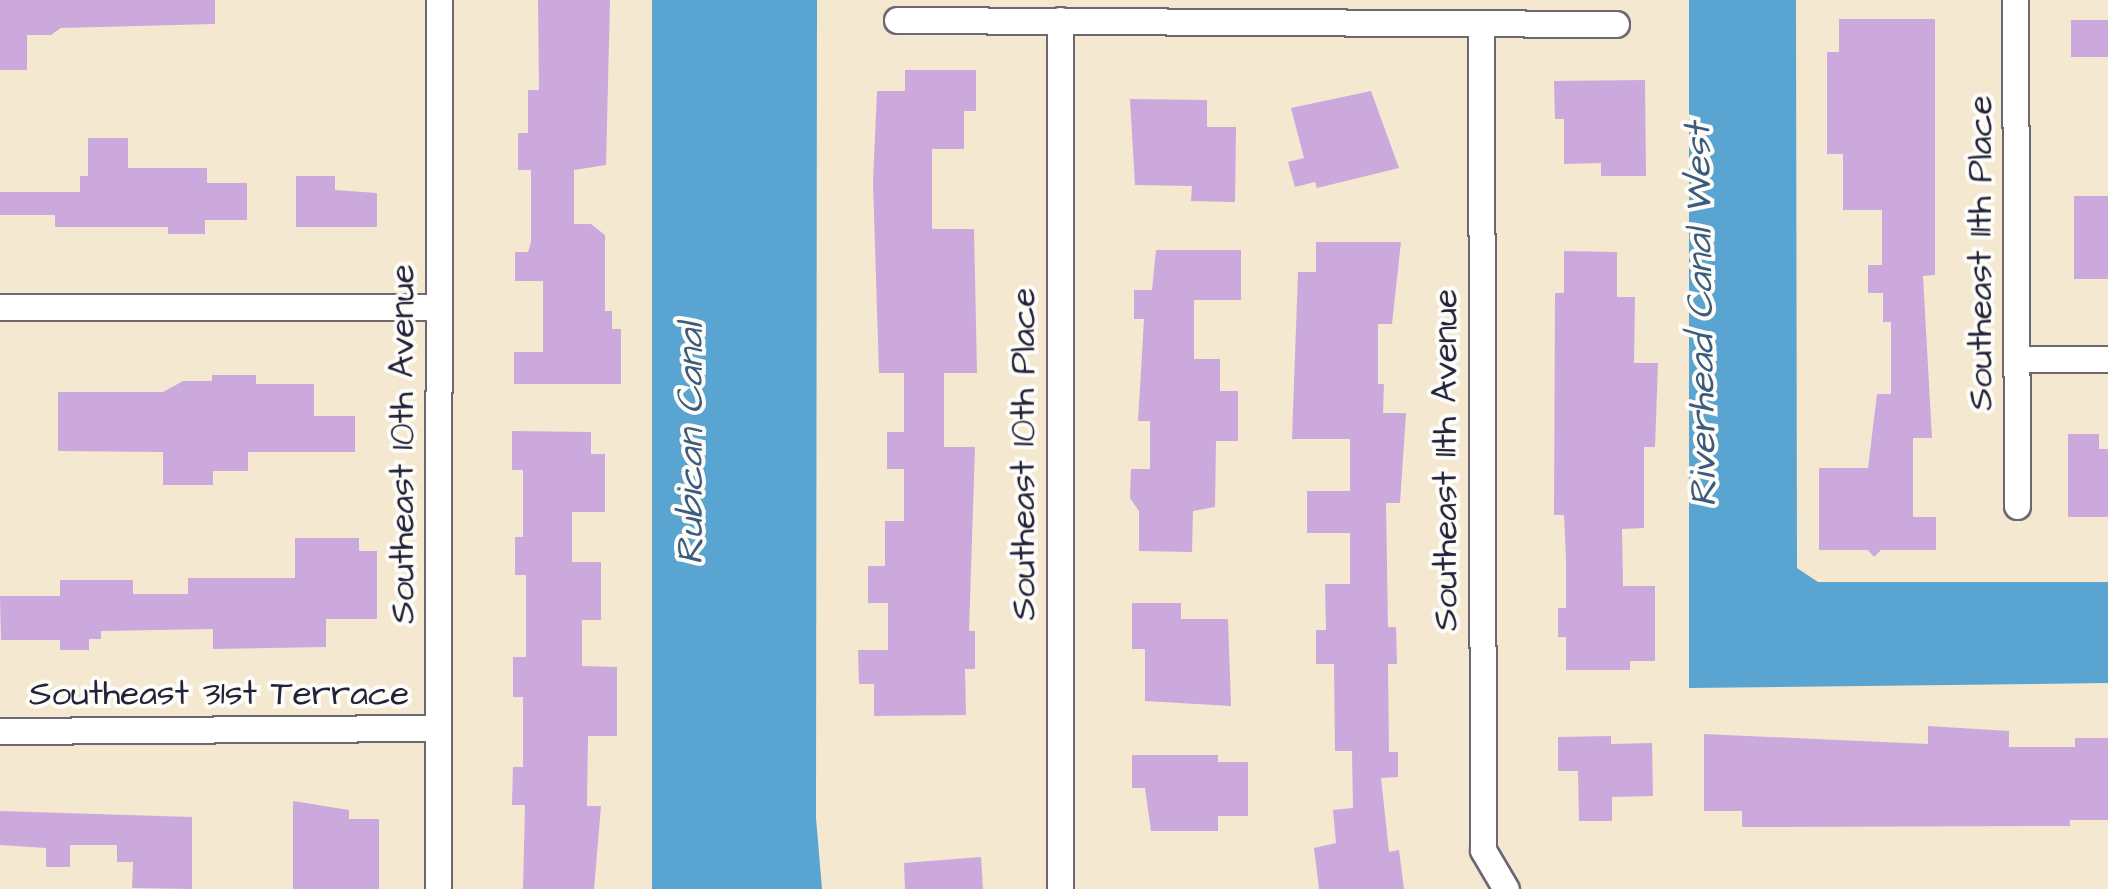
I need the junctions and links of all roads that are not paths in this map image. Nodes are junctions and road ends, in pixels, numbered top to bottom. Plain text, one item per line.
1 (439, 0) edge
2 (2015, 0) edge
3 (897, 20) dead end
4 (1060, 20) junction
5 (1616, 24) dead end
6 (1480, 26) junction
7 (438, 306) junction
8 (0, 307) edge
9 (2016, 359) junction
10 (2108, 359) edge
11 (2016, 506) dead end
12 (438, 728) junction
13 (0, 731) edge
14 (438, 889) edge
15 (1060, 889) edge
16 (1506, 889) edge

1 - 7 street, Southeast 10th Avenue
2 - 9 street, Southeast 11th Place
3 - 4 street
4 - 6 street
4 - 15 street, Southeast 10th Place
5 - 6 street
6 - 16 street, Southeast 11th Avenue
7 - 8 street
7 - 12 street, Southeast 10th Avenue
9 - 10 street
9 - 11 street, Southeast 11th Place
12 - 13 street, Southeast 31st Terrace
12 - 14 street, Southeast 10th Avenue

